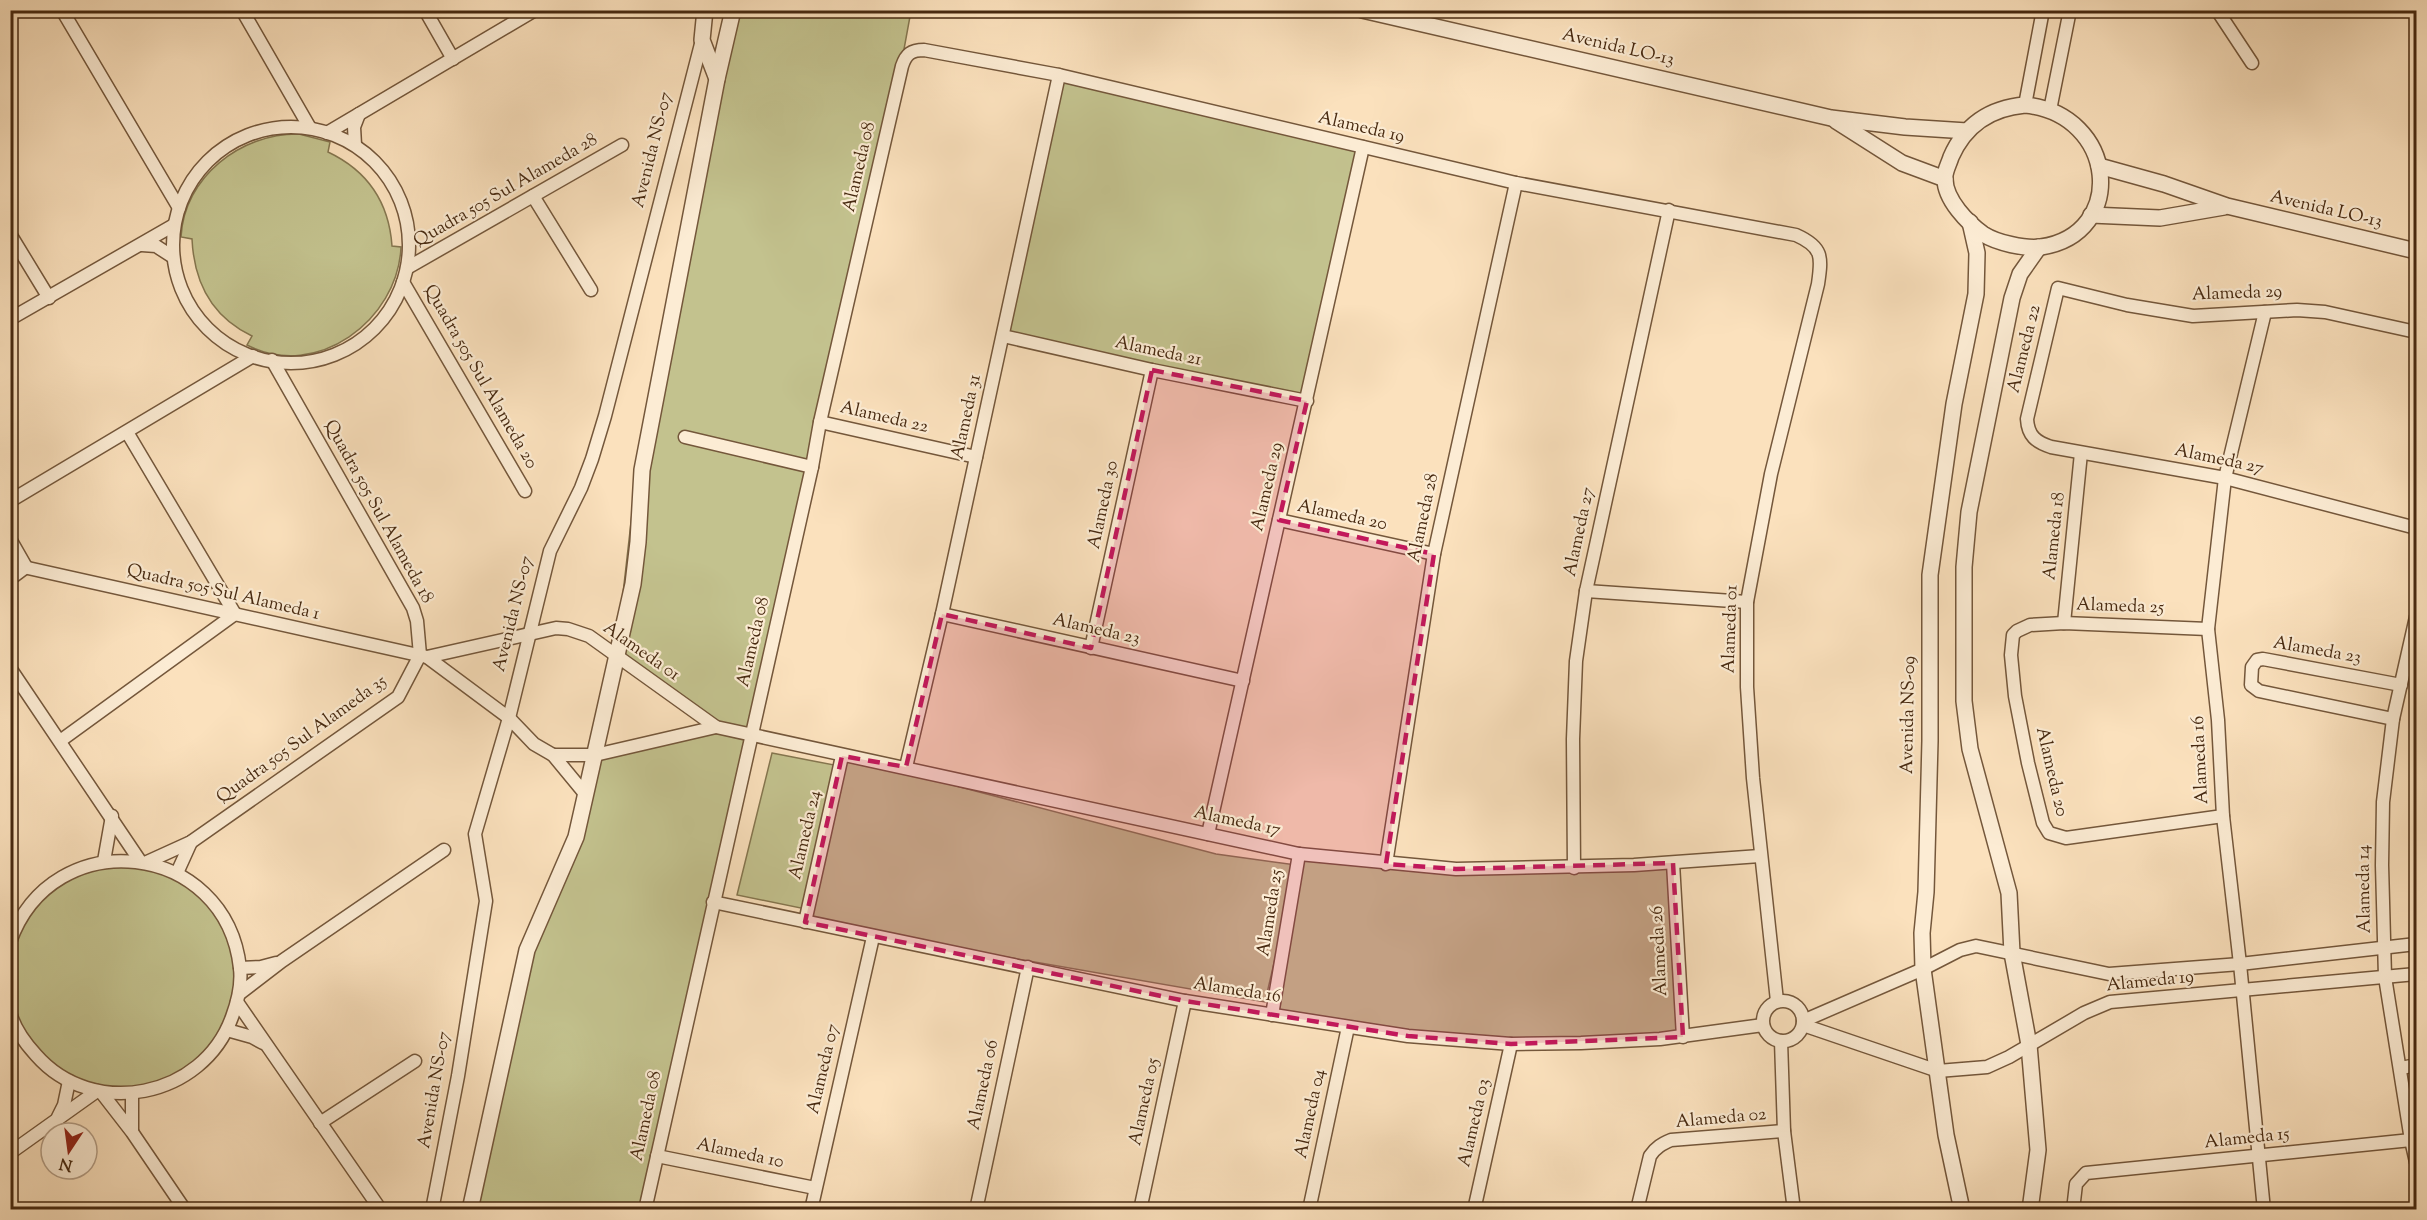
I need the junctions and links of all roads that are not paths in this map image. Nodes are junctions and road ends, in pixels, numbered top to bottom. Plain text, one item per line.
1 (62, 10) edge
2 (242, 10) edge
3 (425, 10) edge
4 (535, 10) edge
5 (705, 10) edge
6 (733, 10) edge
7 (1362, 10) edge
8 (2043, 10) edge
9 (2070, 10) edge
10 (2217, 10) edge
11 (702, 40) junction
12 (453, 59) junction
13 (2252, 63) dead end
14 (1059, 75) junction
15 (717, 79) junction
16 (898, 82) joint
17 (290, 94) junction
18 (2025, 105) junction
19 (2050, 110) junction
20 (359, 114) junction
21 (1831, 118) junction
22 (286, 127) junction
23 (310, 129) junction
24 (1967, 131) junction
25 (327, 133) junction
26 (622, 145) dead end
27 (355, 146) junction
28 (1363, 147) junction
29 (2099, 166) junction
30 (162, 180) junction
31 (1945, 180) junction
32 (1516, 183) junction
33 (188, 186) junction
34 (533, 196) junction
35 (2227, 206) junction
36 (179, 208) junction
37 (1669, 210) junction
38 (2091, 215) junction
39 (1970, 222) junction
40 (174, 225) junction
41 (10, 234) edge
42 (409, 243) junction
43 (141, 245) junction
44 (2039, 248) junction
45 (441, 249) junction
46 (2416, 251) edge
47 (173, 257) junction
48 (1820, 264) joint
49 (407, 268) junction
50 (403, 282) junction
51 (2058, 288) joint
52 (591, 290) dead end
53 (48, 298) junction
54 (394, 303) junction
55 (2265, 312) junction
56 (423, 317) junction
57 (10, 319) edge
58 (2416, 332) edge
59 (1003, 336) junction
60 (226, 342) junction
61 (253, 356) junction
62 (272, 360) junction
63 (299, 362) junction
64 (1152, 370) junction
65 (226, 373) junction
66 (289, 390) junction
67 (1306, 401) junction
68 (2027, 419) joint
69 (820, 422) junction
70 (127, 432) junction
71 (685, 437) dead end
72 (2082, 453) junction
73 (976, 457) junction
74 (812, 467) junction
75 (2225, 478) junction
76 (525, 491) dead end
77 (10, 501) edge
78 (1279, 520) junction
79 (2416, 528) edge
80 (10, 539) edge
81 (1434, 554) junction
82 (10, 564) edge
83 (26, 567) junction
84 (10, 579) edge
85 (1586, 591) junction
86 (1747, 602) junction
87 (235, 614) junction
88 (942, 614) junction
89 (2416, 616) edge
90 (2064, 623) junction
91 (2030, 625) joint
92 (2208, 629) junction
93 (530, 635) junction
94 (1091, 648) junction
95 (424, 656) junction
96 (616, 656) junction
97 (10, 668) edge
98 (1243, 681) junction
99 (2401, 684) junction
100 (509, 718) junction
101 (2393, 719) junction
102 (716, 727) junction
103 (751, 735) junction
104 (60, 741) junction
105 (553, 755) junction
106 (595, 755) junction
107 (842, 756) junction
108 (906, 767) junction
109 (586, 795) junction
110 (112, 816) junction
111 (2223, 816) junction
112 (1208, 834) junction
113 (191, 842) junction
114 (444, 850) dead end
115 (1299, 854) junction
116 (1760, 856) junction
117 (104, 861) junction
118 (144, 862) junction
119 (1673, 863) junction
120 (1386, 864) junction
121 (1574, 868) junction
122 (177, 873) junction
123 (713, 902) junction
124 (805, 922) junction
125 (13, 925) edge
126 (873, 937) junction
127 (10, 942) edge
128 (2416, 944) edge
129 (2384, 948) junction
130 (2012, 953) junction
131 (282, 961) junction
132 (2240, 964) junction
133 (1028, 967) junction
134 (240, 968) junction
135 (1923, 969) junction
136 (2416, 974) edge
137 (2385, 977) junction
138 (2243, 991) junction
139 (238, 998) junction
140 (1185, 1001) junction
141 (1777, 1001) junction
142 (10, 1012) edge
143 (1272, 1015) junction
144 (1803, 1023) junction
145 (1763, 1025) junction
146 (1348, 1027) junction
147 (227, 1030) junction
148 (1683, 1037) junction
149 (1781, 1041) junction
150 (1511, 1044) junction
151 (2030, 1045) junction
152 (267, 1046) junction
153 (415, 1061) dead end
154 (2416, 1065) edge
155 (2401, 1068) junction
156 (1938, 1071) junction
157 (69, 1081) junction
158 (99, 1092) junction
159 (132, 1094) junction
160 (58, 1118) junction
161 (320, 1123) junction
162 (1784, 1131) junction
163 (132, 1132) junction
164 (2411, 1140) junction
165 (10, 1153) edge
166 (657, 1155) junction
167 (2261, 1156) junction
168 (2416, 1162) edge
169 (815, 1188) junction
170 (378, 1206) dead end
171 (186, 1209) edge
172 (432, 1209) edge
173 (470, 1209) edge
174 (645, 1209) edge
175 (811, 1209) edge
176 (976, 1209) edge
177 (1140, 1209) edge
178 (1309, 1209) edge
179 (1474, 1209) edge
180 (1637, 1209) edge
181 (1794, 1209) edge
182 (1962, 1209) edge
183 (2030, 1209) edge
184 (2073, 1209) edge
185 (2264, 1209) edge

1 - 30 street
2 - 17 street
3 - 12 street
4 - 12 street
5 - 11 street, Avenida NS-07
6 - 15 street
7 - 21 street, Avenida LO-13
8 - 18 street
9 - 19 street
10 - 13 street
11 - 15 street, Avenida NS-07
11 - 93 street, Avenida NS-07
12 - 20 street
14 - 16 street, Alameda 19
14 - 28 street, Alameda 19
14 - 59 street, Alameda 31
15 - 96 street
16 - 69 street, Alameda 08
17 - 22 street
17 - 23 street
18 - 19 street
18 - 24 street
19 - 29 street
20 - 25 street
20 - 27 street
21 - 24 street, Avenida LO-13
21 - 31 street, Avenida LO-13
22 - 23 street
22 - 33 street
23 - 25 street
24 - 31 street
25 - 27 street
26 - 34 street, Quadra 505 Sul Alameda 28
27 - 42 street
28 - 32 street, Alameda 19
28 - 67 street, Alameda 29
29 - 35 street, Avenida LO-13
29 - 38 street
30 - 33 street
30 - 36 street
31 - 39 street
32 - 37 street, Alameda 19
32 - 81 street, Alameda 28
33 - 36 street
34 - 45 street, Quadra 505 Sul Alameda 28
34 - 52 street
35 - 38 street, Avenida LO-13
35 - 46 street, Avenida LO-13
36 - 40 street
37 - 48 street, Alameda 19
37 - 85 street, Alameda 27
38 - 44 street
39 - 44 street
39 - 135 street, Avenida NS-09
40 - 43 street
40 - 47 street
41 - 53 street
42 - 45 street
42 - 49 street
43 - 47 street
43 - 53 street
44 - 130 street
45 - 49 street, Quadra 505 Sul Alameda 28
47 - 60 street
48 - 86 street, Alameda 01
49 - 50 street
50 - 54 street
50 - 56 street, Quadra 505 Sul Alameda 20
51 - 55 street, Alameda 29
51 - 68 street, Alameda 22
53 - 57 street
54 - 56 street
54 - 63 street
55 - 58 street, Alameda 29
55 - 75 street, Alameda 16
56 - 76 street, Quadra 505 Sul Alameda 20
59 - 64 street, Alameda 21
59 - 73 street, Alameda 31
60 - 61 street
60 - 65 street
61 - 62 street
61 - 65 street
62 - 63 street
62 - 66 street, Quadra 505 Sul Alameda 18
63 - 66 street
64 - 67 street, Alameda 21
64 - 94 street, Alameda 30
65 - 70 street
66 - 95 street, Quadra 505 Sul Alameda 18
67 - 78 street, Alameda 29
68 - 72 street, Alameda 27
69 - 73 street, Alameda 22
69 - 74 street, Alameda 08
70 - 77 street
70 - 87 street
71 - 74 street
72 - 75 street, Alameda 27
72 - 90 street, Alameda 18
73 - 88 street, Alameda 31
74 - 103 street, Alameda 08
75 - 79 street, Alameda 27
75 - 92 street, Alameda 16
78 - 81 street, Alameda 20
78 - 98 street, Alameda 29
80 - 83 street
81 - 120 street, Alameda 28
82 - 83 street, Quadra 505 Sul Alameda 1
83 - 84 street
83 - 87 street, Quadra 505 Sul Alameda 1
85 - 86 street
85 - 121 street, Alameda 27
86 - 116 street, Alameda 01
87 - 95 street, Quadra 505 Sul Alameda 1
87 - 104 street
88 - 94 street, Alameda 23
88 - 108 street, Alameda 31
89 - 99 street, Alameda 14
90 - 91 street, Alameda 25
90 - 92 street, Alameda 25
91 - 111 street, Alameda 20
92 - 111 street, Alameda 16
93 - 95 street, Alameda 01
93 - 96 street, Alameda 01
93 - 100 street, Avenida NS-07
94 - 98 street, Alameda 23
95 - 100 street
95 - 113 street, Quadra 505 Sul Alameda 35
96 - 102 street, Alameda 01
96 - 106 street
97 - 104 street
98 - 112 street, Alameda 29
99 - 101 street, Alameda 14
99 - 101 street, Alameda 23
100 - 105 street
100 - 172 street, Avenida NS-07
101 - 129 street, Alameda 14
102 - 103 street, Alameda 17
102 - 106 street
103 - 107 street, Alameda 17
103 - 123 street, Alameda 08
104 - 110 street
105 - 106 street
105 - 109 street
106 - 109 street
107 - 108 street, Alameda 17
107 - 124 street, Alameda 24
108 - 112 street, Alameda 17
109 - 173 street
110 - 117 street
110 - 118 street
111 - 132 street, Alameda 16
112 - 115 street, Alameda 17
113 - 118 street, Quadra 505 Sul Alameda 35
113 - 122 street
114 - 131 street
115 - 120 street, Alameda 17
115 - 143 street, Alameda 25
116 - 119 street, Alameda 17
116 - 141 street, Alameda 01
117 - 118 street
117 - 125 street
118 - 122 street
119 - 121 street, Alameda 17
119 - 148 street, Alameda 26
120 - 121 street, Alameda 17
122 - 134 street
123 - 124 street, Alameda 16
123 - 166 street, Alameda 08
124 - 126 street, Alameda 16
125 - 127 street
126 - 133 street, Alameda 16
126 - 169 street, Alameda 07
128 - 129 street, Alameda 19
129 - 132 street, Alameda 19
129 - 137 street, Alameda 14
130 - 132 street, Alameda 19
130 - 135 street, Alameda 19
130 - 151 street
131 - 134 street
131 - 139 street
132 - 138 street, Alameda 16
133 - 140 street, Alameda 16
133 - 176 street, Alameda 06
134 - 139 street
135 - 144 street, Alameda 19
135 - 156 street, Avenida NS-09
136 - 137 street, Alameda 19
137 - 138 street, Alameda 19
137 - 155 street, Alameda 14
138 - 151 street, Alameda 19
138 - 167 street, Alameda 16
139 - 147 street
139 - 152 street
140 - 143 street, Alameda 16
140 - 177 street, Alameda 05
141 - 144 street
141 - 145 street
142 - 157 street
143 - 146 street, Alameda 16
144 - 149 street
144 - 156 street, Alameda 19
145 - 148 street, Alameda 16
145 - 149 street
146 - 150 street, Alameda 16
146 - 178 street, Alameda 04
147 - 152 street
147 - 159 street
148 - 150 street, Alameda 16
149 - 162 street
150 - 179 street, Alameda 03
151 - 156 street, Alameda 19
151 - 183 street
152 - 161 street
153 - 161 street
154 - 155 street
155 - 164 street, Alameda 14
156 - 182 street, Avenida NS-09
157 - 158 street
157 - 160 street
158 - 159 street
158 - 160 street
158 - 163 street
159 - 163 street
160 - 165 street
161 - 170 street
162 - 180 street, Alameda 02
162 - 181 street
163 - 171 street
164 - 167 street, Alameda 15
164 - 168 street, Alameda 14
166 - 169 street, Alameda 10
166 - 174 street, Alameda 08
167 - 184 street, Alameda 15
167 - 185 street, Alameda 16
169 - 175 street, Alameda 07

